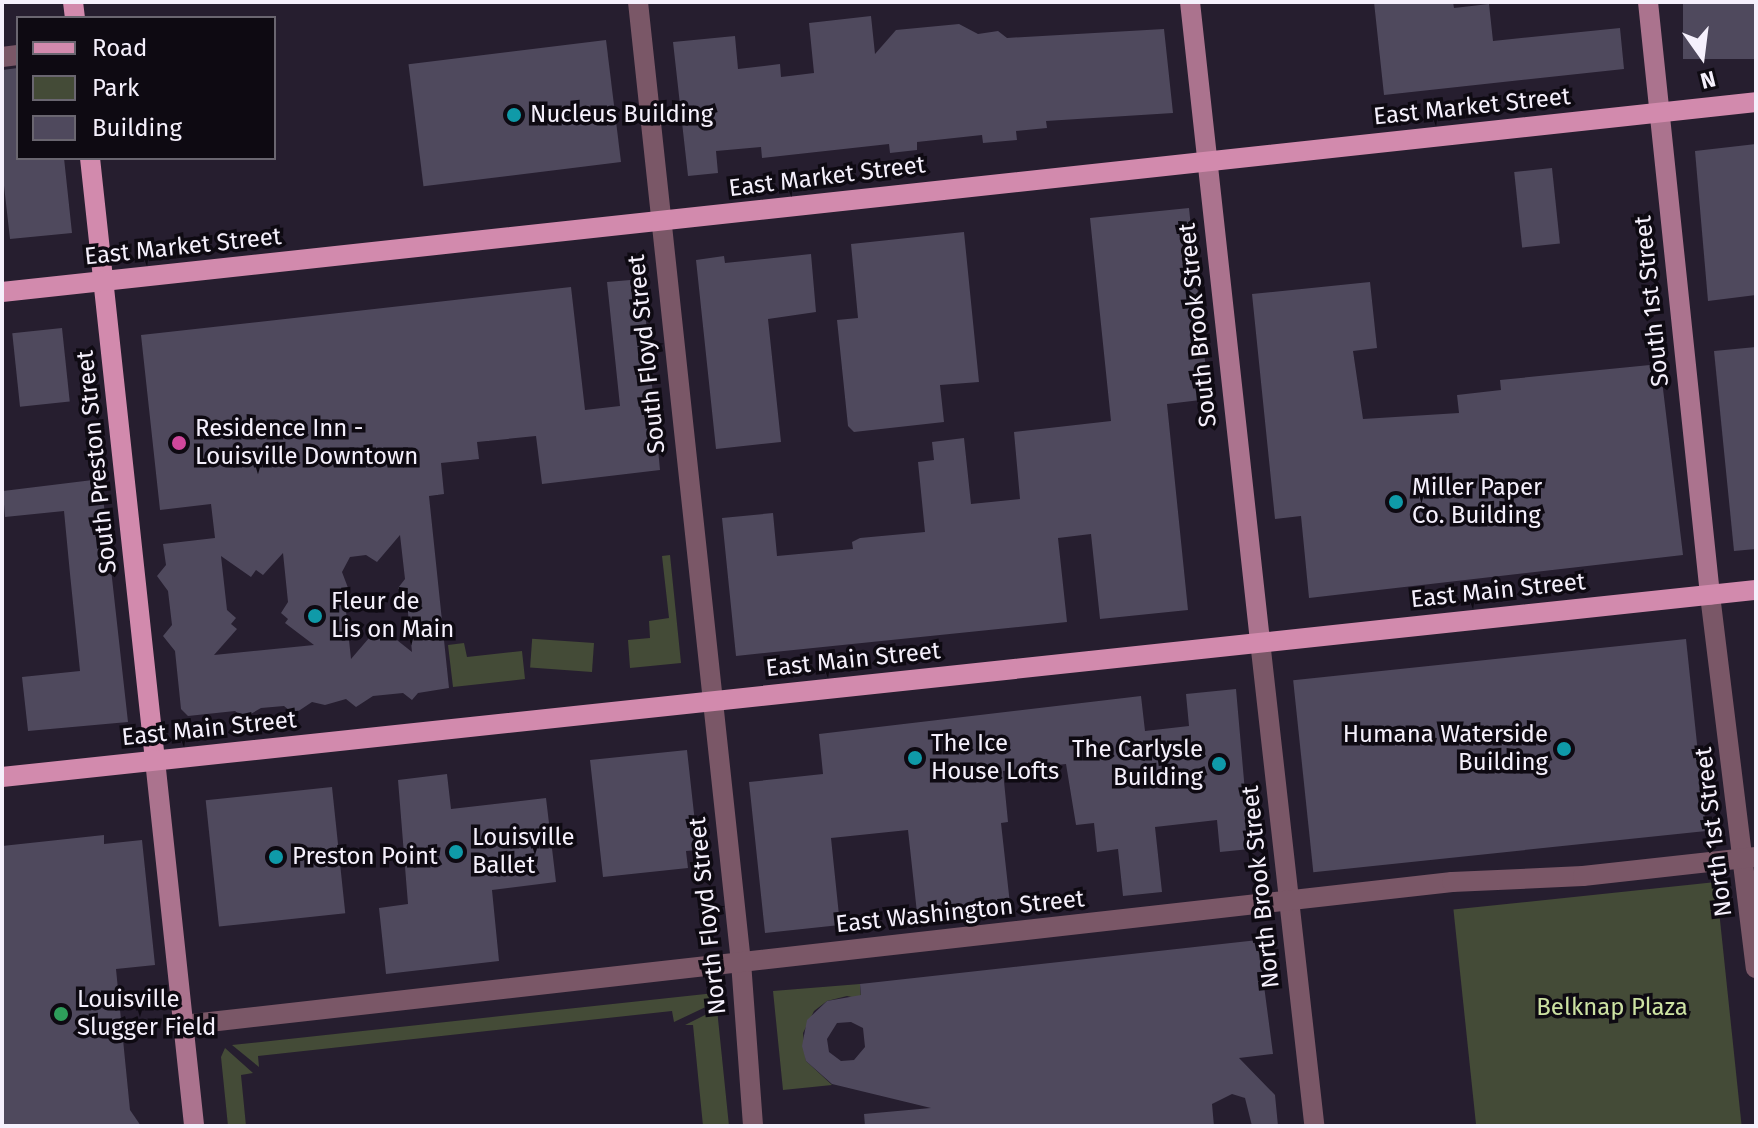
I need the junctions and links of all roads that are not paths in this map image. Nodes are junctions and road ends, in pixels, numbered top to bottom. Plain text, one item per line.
1 (638, 2) edge
2 (1190, 2) edge
3 (1648, 2) edge
4 (1756, 102) edge
5 (1659, 113) junction
6 (90, 160) edge
7 (1207, 162) junction
8 (661, 221) junction
9 (104, 282) junction
10 (2, 292) edge
11 (1756, 590) edge
12 (1710, 595) junction
13 (1260, 641) junction
14 (711, 701) junction
15 (155, 760) junction
16 (2, 777) edge
17 (1750, 858) edge
18 (1289, 901) junction
19 (741, 962) junction
20 (1756, 968) edge
21 (183, 1025) junction
22 (194, 1126) edge
23 (753, 1126) edge
24 (1314, 1126) edge

1 - 8 street, South Floyd Street
2 - 7 street, South Brook Street
3 - 5 street, South 1st Street
4 - 5 main road, East Market Street
5 - 7 main road, East Market Street
5 - 12 street, South 1st Street
6 - 9 main road, South Preston Street
7 - 8 main road, East Market Street
7 - 13 street, South Brook Street
8 - 9 main road, East Market Street
8 - 14 street, South Floyd Street
9 - 10 main road, East Market Street
9 - 15 main road, South Preston Street
11 - 12 main road, East Main Street
12 - 13 main road, East Main Street
12 - 17 street, North 1st Street
13 - 14 main road, East Main Street
13 - 18 street, North Brook Street
14 - 15 main road, East Main Street
14 - 19 street, North Floyd Street
15 - 16 main road, East Main Street
15 - 21 street
17 - 18 street, East Washington Street
17 - 20 street, North 1st Street
18 - 19 street, East Washington Street
18 - 24 street, North Brook Street
19 - 21 street, East Washington Street
19 - 23 street, North Floyd Street
21 - 22 street

